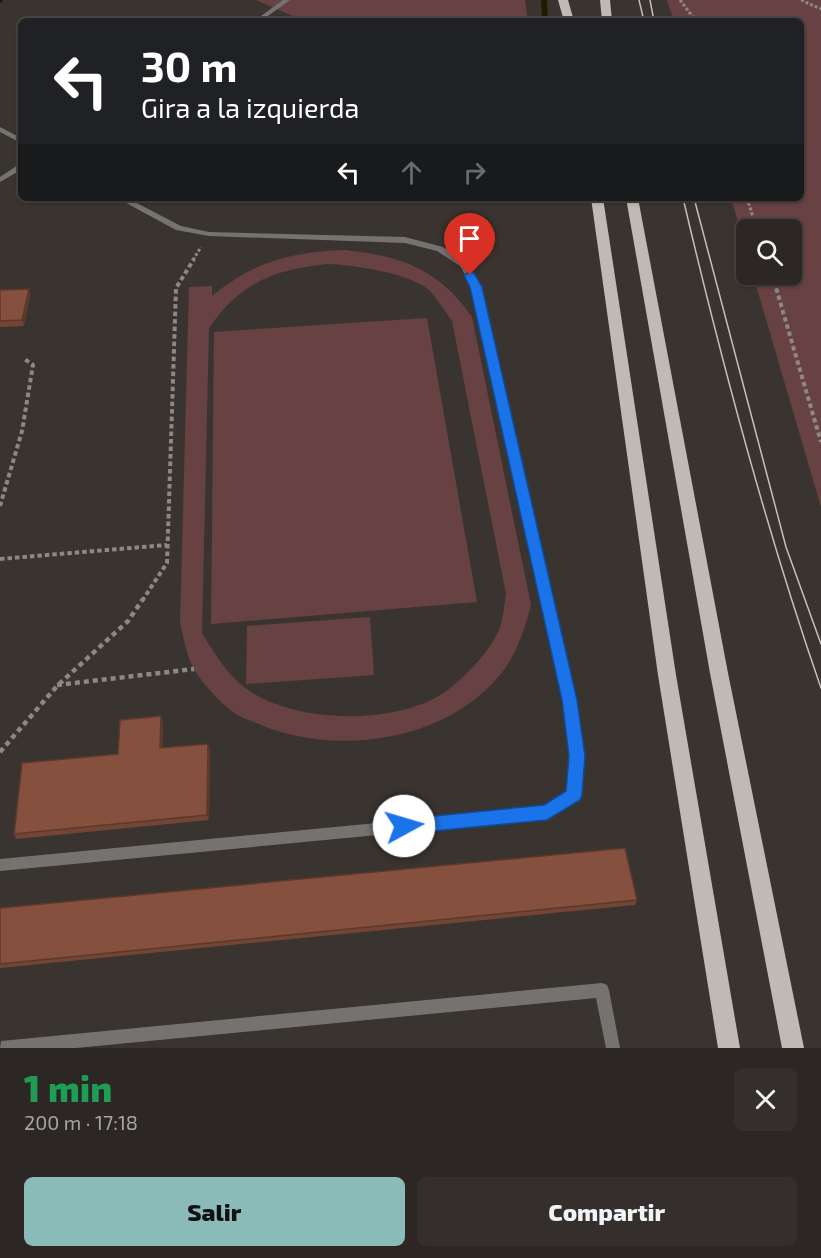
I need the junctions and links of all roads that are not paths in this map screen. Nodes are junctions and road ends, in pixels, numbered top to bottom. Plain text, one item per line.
1 (287, 0) edge
2 (563, 0) edge
3 (570, 0) edge
4 (605, 0) edge
5 (261, 18) edge
6 (569, 18) edge
7 (570, 18) edge
8 (608, 18) edge
9 (0, 129) edge
10 (18, 139) edge
11 (18, 169) edge
12 (0, 180) edge
13 (127, 201) edge
14 (597, 201) edge
15 (633, 201) edge
16 (0, 866) edge
17 (2, 1048) edge
18 (613, 1048) edge
19 (729, 1048) edge
20 (793, 1048) edge

1 - 5 lane
2 - 6 highway
3 - 7 highway
4 - 8 highway
9 - 10 lane
11 - 12 lane
13 - 16 lane
14 - 19 highway
15 - 20 highway
17 - 18 lane

